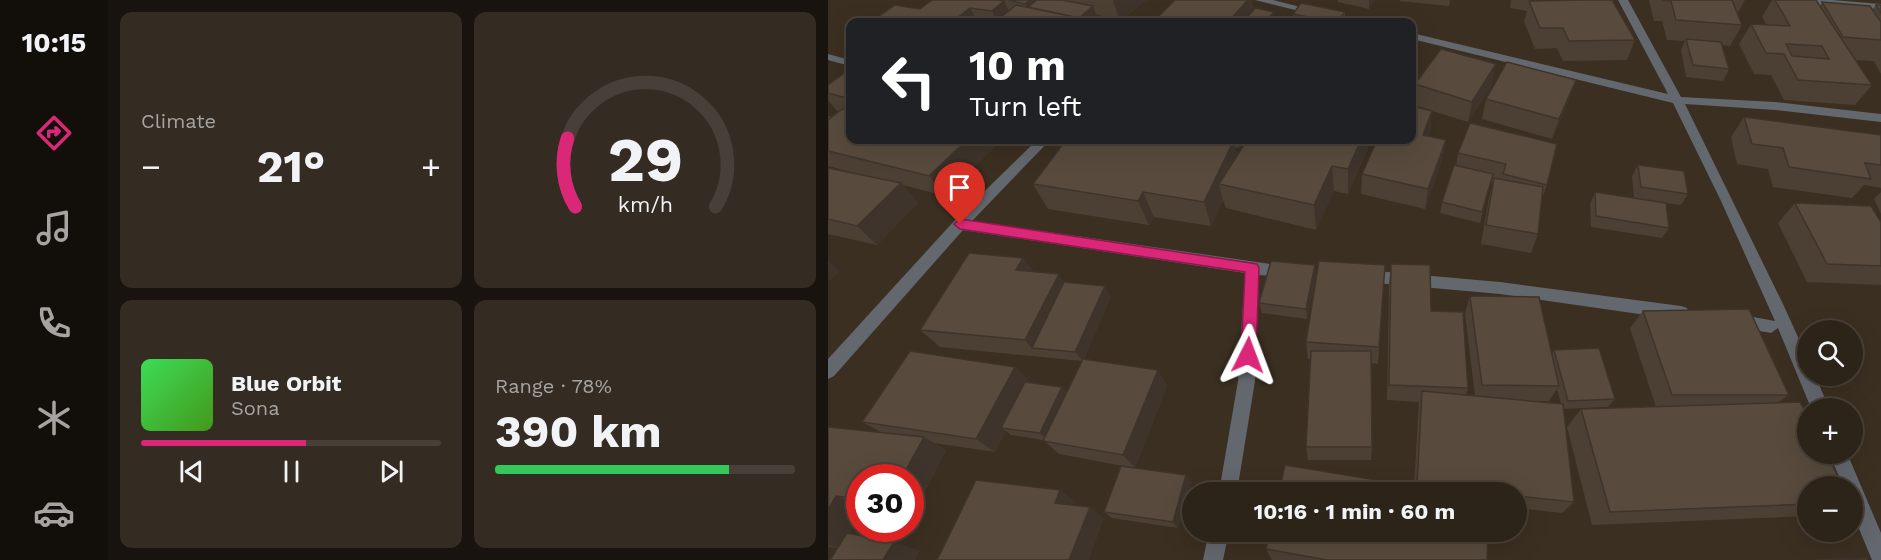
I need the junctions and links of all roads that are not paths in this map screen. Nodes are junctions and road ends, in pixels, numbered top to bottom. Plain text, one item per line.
1 (1260, 0) edge
2 (1623, 0) edge
3 (1797, 0) edge
4 (1881, 8) edge
5 (1337, 18) edge
6 (1416, 37) edge
7 (828, 57) edge
8 (846, 62) edge
9 (1677, 100) junction
10 (1881, 118) edge
11 (1040, 144) edge
12 (960, 224) junction
13 (1252, 268) junction
14 (1308, 272) edge
15 (1344, 274) edge
16 (1700, 316) edge
17 (1724, 319) edge
18 (1771, 326) dead end
19 (828, 371) edge
20 (1816, 398) edge
21 (1230, 482) edge
22 (1863, 514) edge
23 (1217, 542) edge
24 (1881, 557) edge
25 (1213, 560) edge

1 - 5 street
2 - 9 street
3 - 4 street
6 - 9 street
7 - 8 street
9 - 10 street
9 - 20 street
11 - 12 street
12 - 13 street
12 - 19 street
13 - 14 street
13 - 21 street
15 - 16 street
17 - 18 street
22 - 24 street
23 - 25 street

